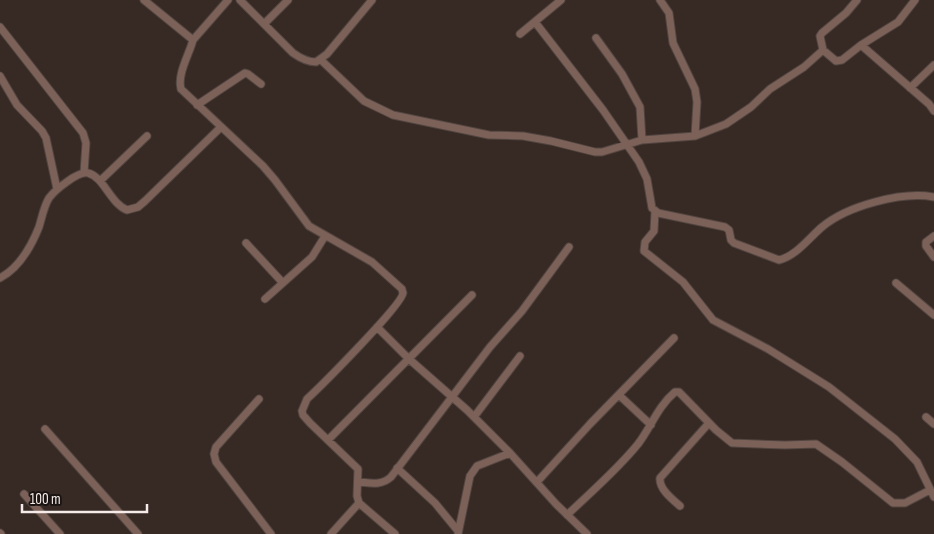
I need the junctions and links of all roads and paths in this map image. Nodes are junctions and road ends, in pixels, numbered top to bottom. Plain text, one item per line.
1 (144, 0) edge
2 (228, 0) edge
3 (240, 0) edge
4 (288, 0) edge
5 (372, 0) edge
6 (561, 0) edge
7 (660, 0) edge
8 (857, 0) edge
9 (915, 0) edge
10 (535, 22) junction
11 (264, 24) junction
12 (0, 27) edge
13 (520, 34) dead end
14 (596, 38) dead end
15 (193, 40) junction
16 (861, 45) junction
17 (823, 50) junction
18 (321, 60) junction
19 (934, 65) edge
20 (0, 76) edge
21 (261, 84) dead end
22 (910, 88) junction
23 (197, 105) junction
24 (934, 111) edge
25 (221, 127) junction
26 (147, 136) dead end
27 (695, 136) junction
28 (642, 140) junction
29 (626, 145) junction
30 (84, 173) junction
31 (100, 181) junction
32 (57, 189) junction
33 (934, 197) edge
34 (655, 212) junction
35 (325, 236) junction
36 (934, 236) edge
37 (246, 243) dead end
38 (569, 247) dead end
39 (934, 258) edge
40 (0, 278) edge
41 (283, 283) junction
42 (896, 283) dead end
43 (472, 296) dead end
44 (266, 299) dead end
45 (934, 315) edge
46 (377, 327) junction
47 (674, 338) dead end
48 (520, 356) dead end
49 (409, 359) junction
50 (619, 395) junction
51 (452, 396) junction
52 (259, 399) dead end
53 (474, 416) junction
54 (926, 417) dead end
55 (709, 423) junction
56 (934, 424) edge
57 (651, 425) junction
58 (45, 428) dead end
59 (328, 440) junction
60 (510, 453) junction
61 (397, 468) junction
62 (358, 482) junction
63 (537, 482) junction
64 (932, 493) edge
65 (24, 494) dead end
66 (360, 504) junction
67 (680, 506) dead end
68 (567, 515) junction
69 (458, 532) edge
70 (60, 534) edge
71 (138, 534) edge
72 (272, 534) edge
73 (331, 534) edge
74 (395, 534) edge
75 (587, 534) edge

1 - 15 street
2 - 15 street
3 - 11 street
4 - 11 street
5 - 18 street
6 - 10 street
7 - 27 street
8 - 17 street
9 - 16 street
10 - 13 street
10 - 29 street
11 - 18 street
12 - 30 street
14 - 28 street
15 - 23 street
16 - 17 street
16 - 22 street
17 - 27 street
18 - 29 street
19 - 22 street
20 - 32 street
21 - 23 street
22 - 24 street
23 - 25 street
25 - 31 street
25 - 35 street
26 - 31 street
27 - 28 street
28 - 29 street
29 - 34 street
30 - 31 street
30 - 32 street
32 - 40 street
33 - 34 street
34 - 64 street
35 - 41 street
35 - 46 street
36 - 39 street
37 - 41 street
38 - 51 street
41 - 44 street
42 - 45 street
43 - 49 street
46 - 49 street
46 - 59 street
47 - 50 street
48 - 53 street
49 - 51 street
49 - 59 street
50 - 57 street
50 - 63 street
51 - 53 street
51 - 61 street
52 - 72 street
53 - 60 street
54 - 56 street
55 - 57 street
55 - 64 street
55 - 67 street
57 - 68 street
58 - 71 street
59 - 62 street
60 - 63 street
60 - 69 street
61 - 62 street
61 - 69 street
62 - 66 street
63 - 68 street
65 - 70 street
66 - 73 street
66 - 74 street
68 - 75 street

